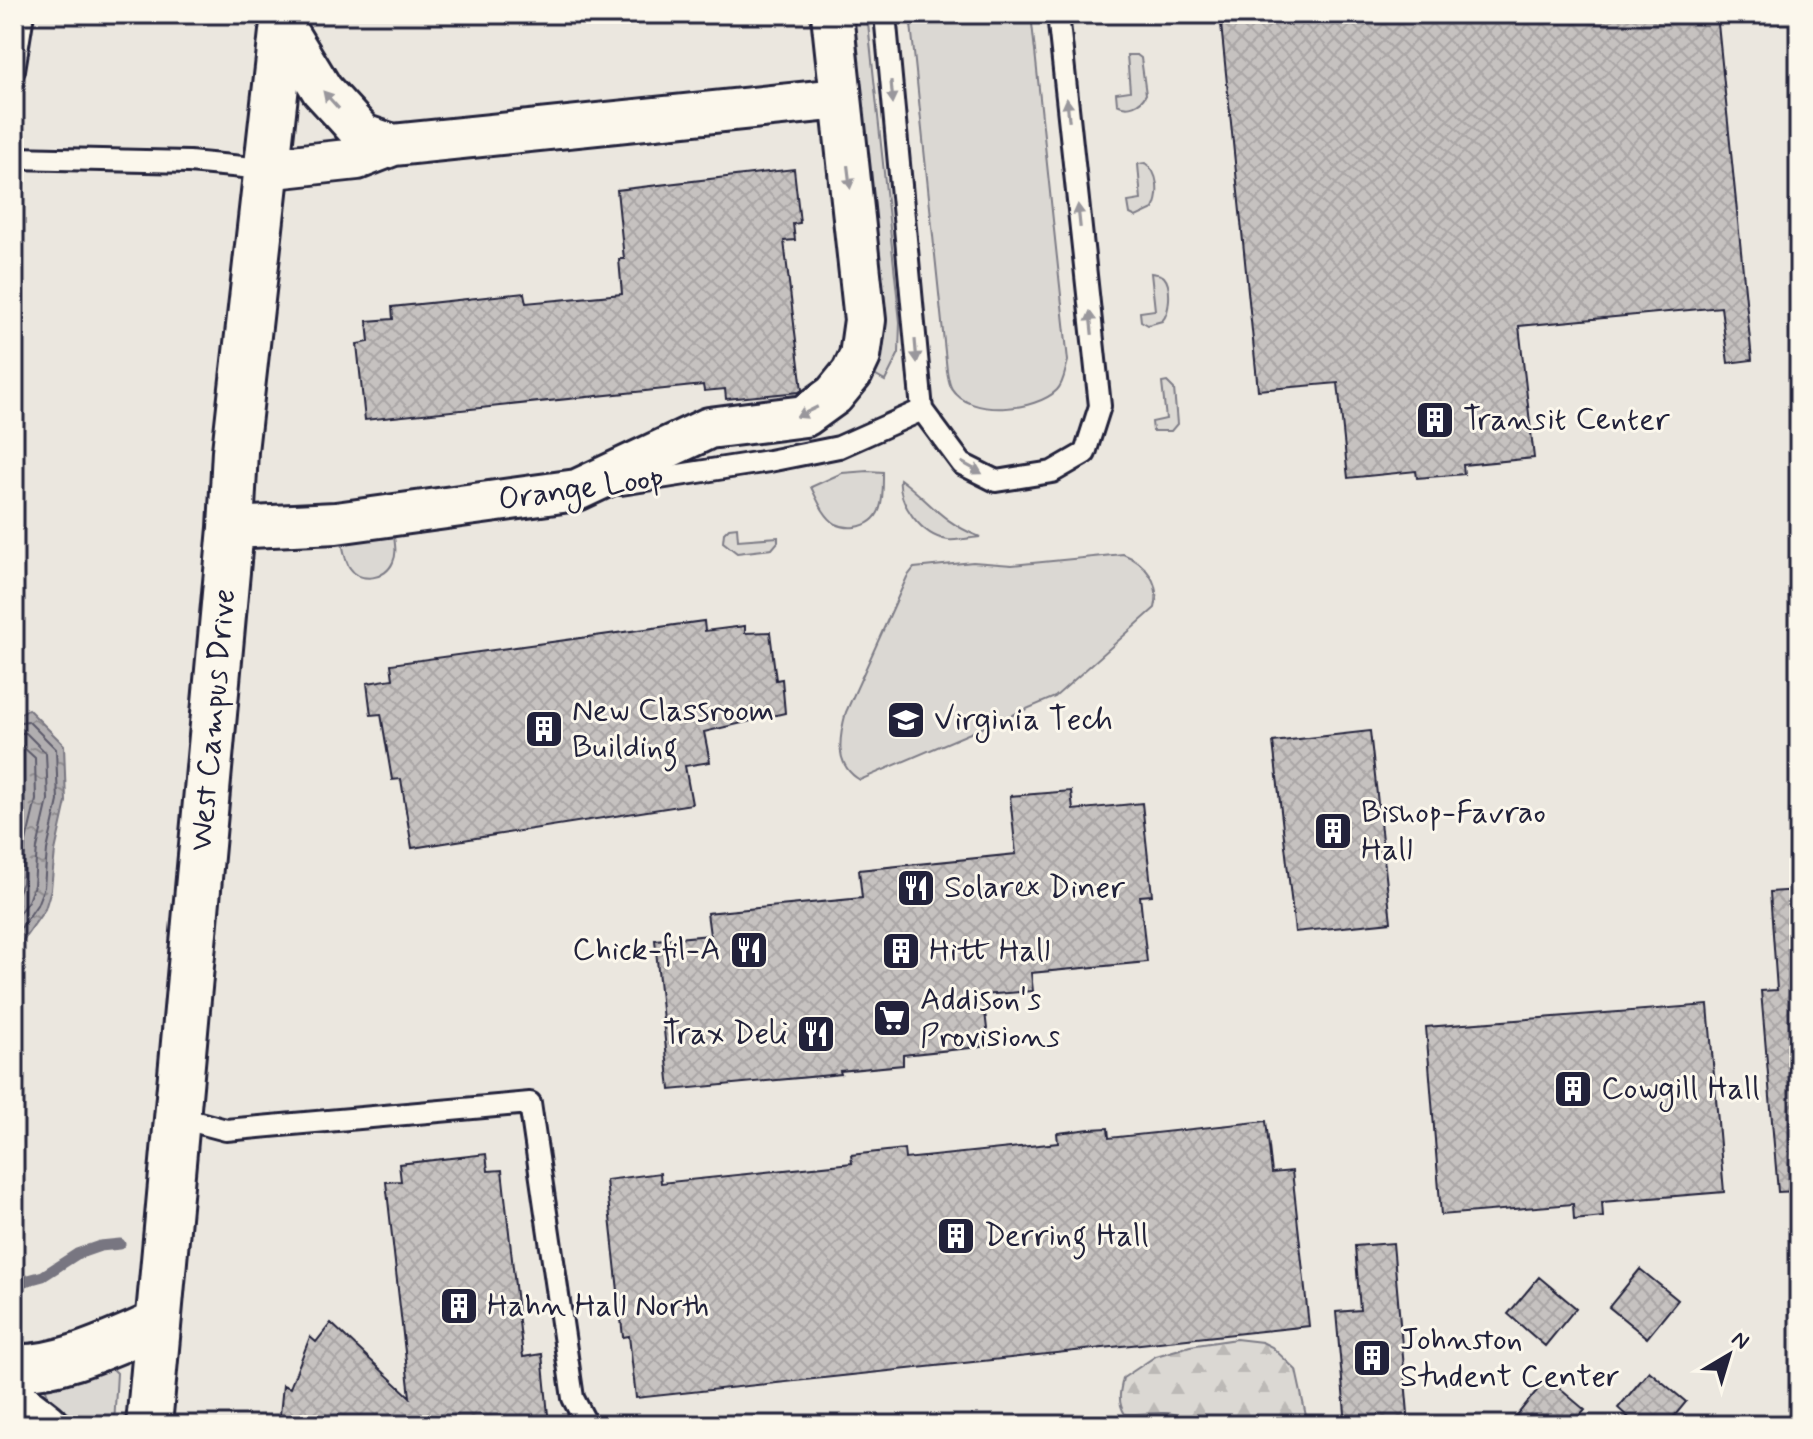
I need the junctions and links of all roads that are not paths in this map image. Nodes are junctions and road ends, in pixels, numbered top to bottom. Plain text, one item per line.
1 (23, 14) edge
2 (832, 14) edge
3 (885, 14) edge
4 (1058, 14) edge
5 (284, 20) edge
6 (14, 70) edge
7 (840, 99) junction
8 (393, 145) junction
9 (14, 158) edge
10 (265, 169) junction
11 (922, 410) junction
12 (577, 490) junction
13 (231, 528) junction
14 (177, 1117) junction
15 (158, 1324) junction
16 (14, 1367) edge
17 (14, 1400) edge
18 (46, 1425) edge
19 (149, 1425) edge
20 (587, 1425) edge

1 - 6 lane
2 - 7 street
3 -> 11 lane
11 -> 4 lane
8 -> 5 street
5 - 10 street, West Campus Drive
7 - 8 street
7 -> 12 street
8 - 10 street
9 - 10 lane
10 - 13 street, West Campus Drive
11 - 12 lane, Orange Loop
12 - 13 street, Orange Loop
13 - 14 street, West Campus Drive
14 - 15 street, West Campus Drive
14 - 20 lane
15 - 16 street
15 - 19 street, West Campus Drive
17 - 18 street

